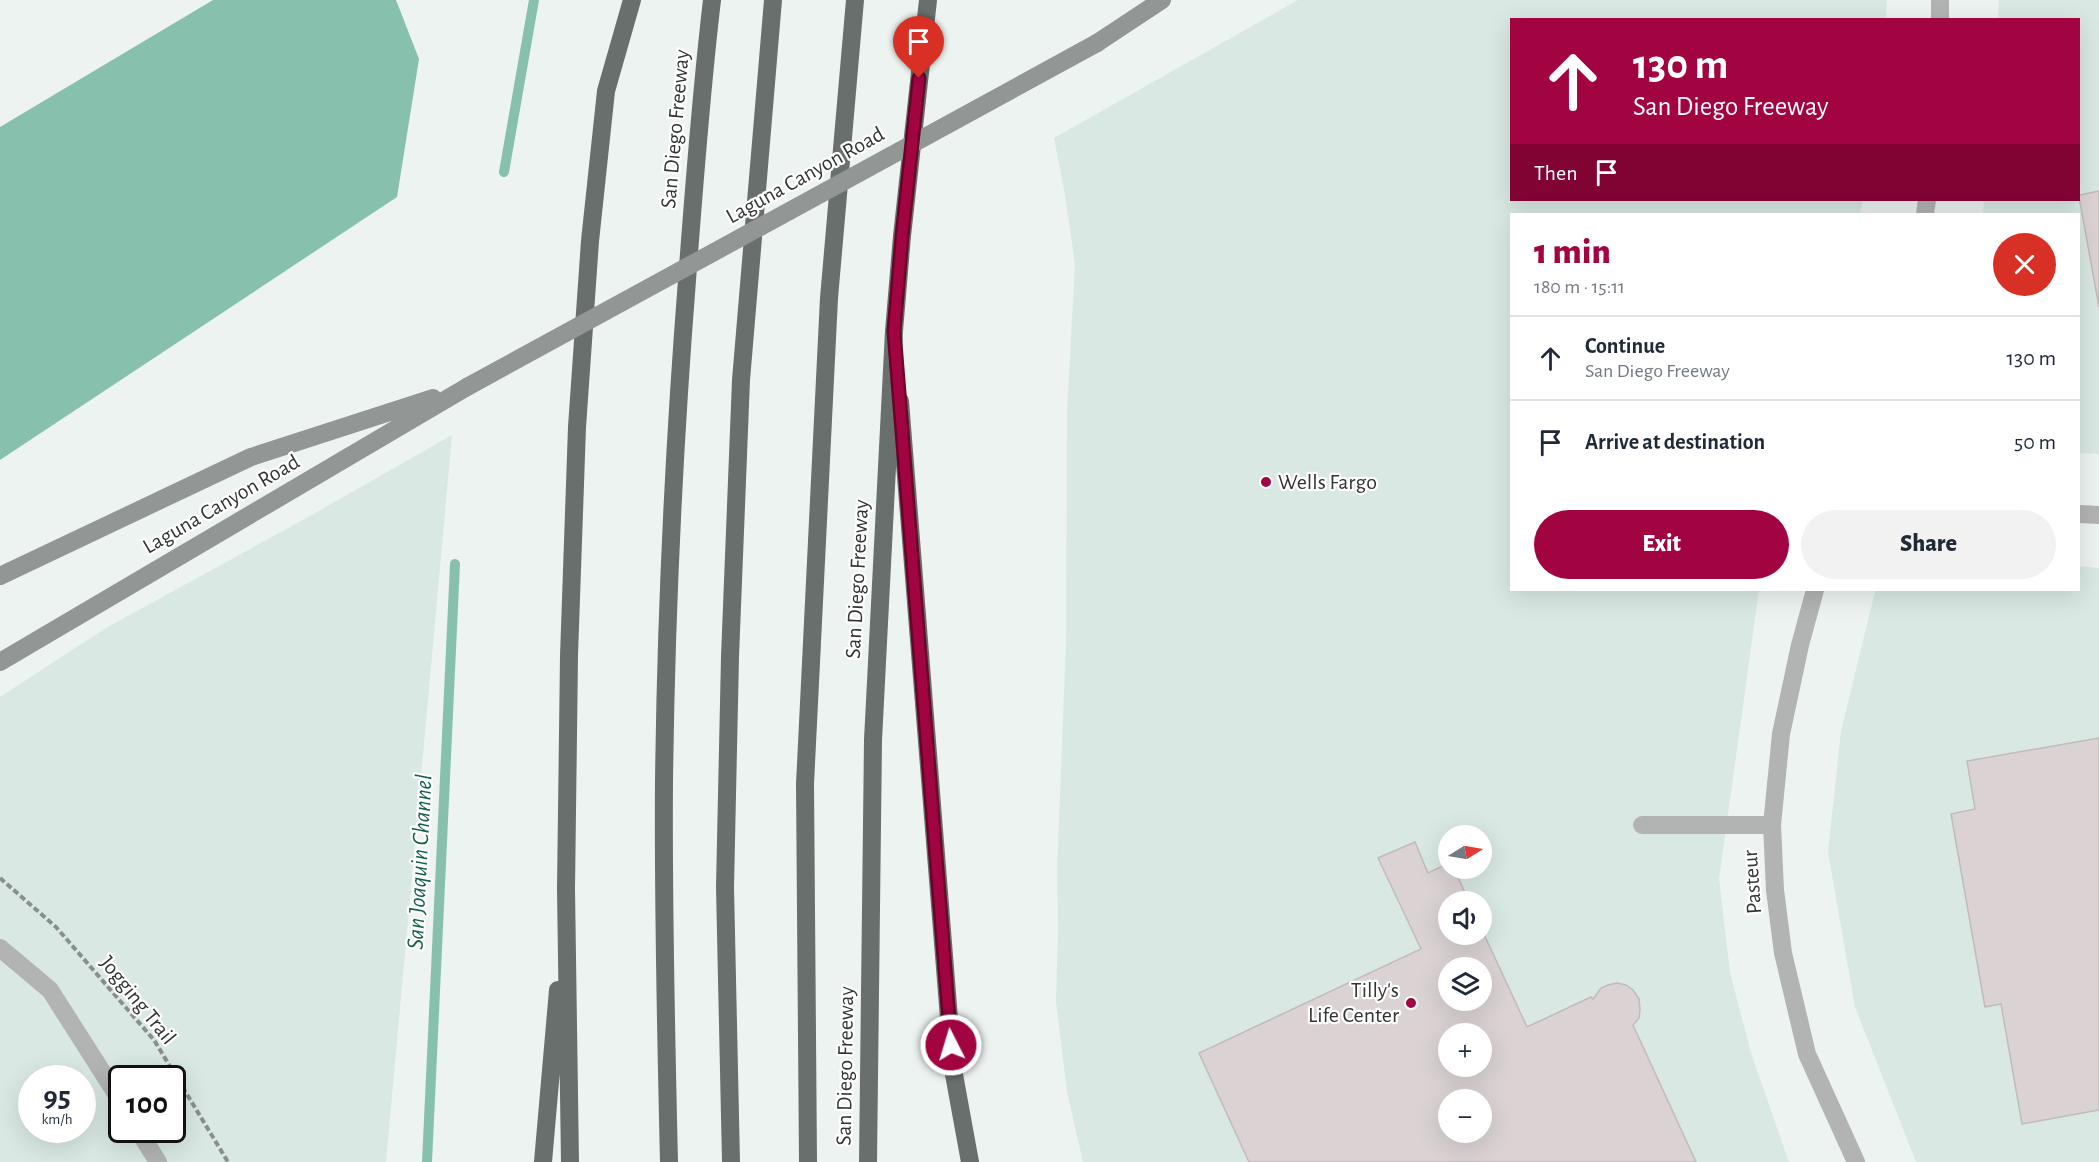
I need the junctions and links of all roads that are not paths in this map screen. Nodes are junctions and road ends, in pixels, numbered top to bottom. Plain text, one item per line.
1 (632, 0) edge
2 (712, 0) edge
3 (773, 0) edge
4 (855, 0) edge
5 (928, 0) edge
6 (1162, 0) edge
7 (1940, 0) edge
8 (1940, 18) edge
9 (894, 331) junction
10 (467, 387) junction
11 (2080, 513) edge
12 (2099, 515) edge
13 (0, 576) edge
14 (1815, 591) edge
15 (0, 662) edge
16 (1642, 825) dead end
17 (1772, 825) junction
18 (566, 889) junction
19 (0, 948) edge
20 (108, 1081) edge
21 (146, 1143) edge
22 (158, 1162) edge
23 (543, 1162) edge
24 (570, 1162) edge
25 (669, 1162) edge
26 (731, 1162) edge
27 (808, 1162) edge
28 (868, 1162) edge
29 (970, 1162) edge
30 (1856, 1162) edge

1 - 18 highway
2 - 25 highway, San Diego Freeway
3 - 26 highway
4 - 27 highway
5 - 9 highway, San Diego Freeway
6 - 10 main road, Laguna Canyon Road, bridge
7 - 8 street
9 - 28 highway, San Diego Freeway
9 - 29 highway
10 - 13 main road, Laguna Canyon Road
10 - 15 main road, Laguna Canyon Road
11 - 12 street
14 - 17 street, Pasteur
16 - 17 street
17 - 30 street, Pasteur
18 - 23 highway
18 - 24 highway
19 - 20 street
21 - 22 street

